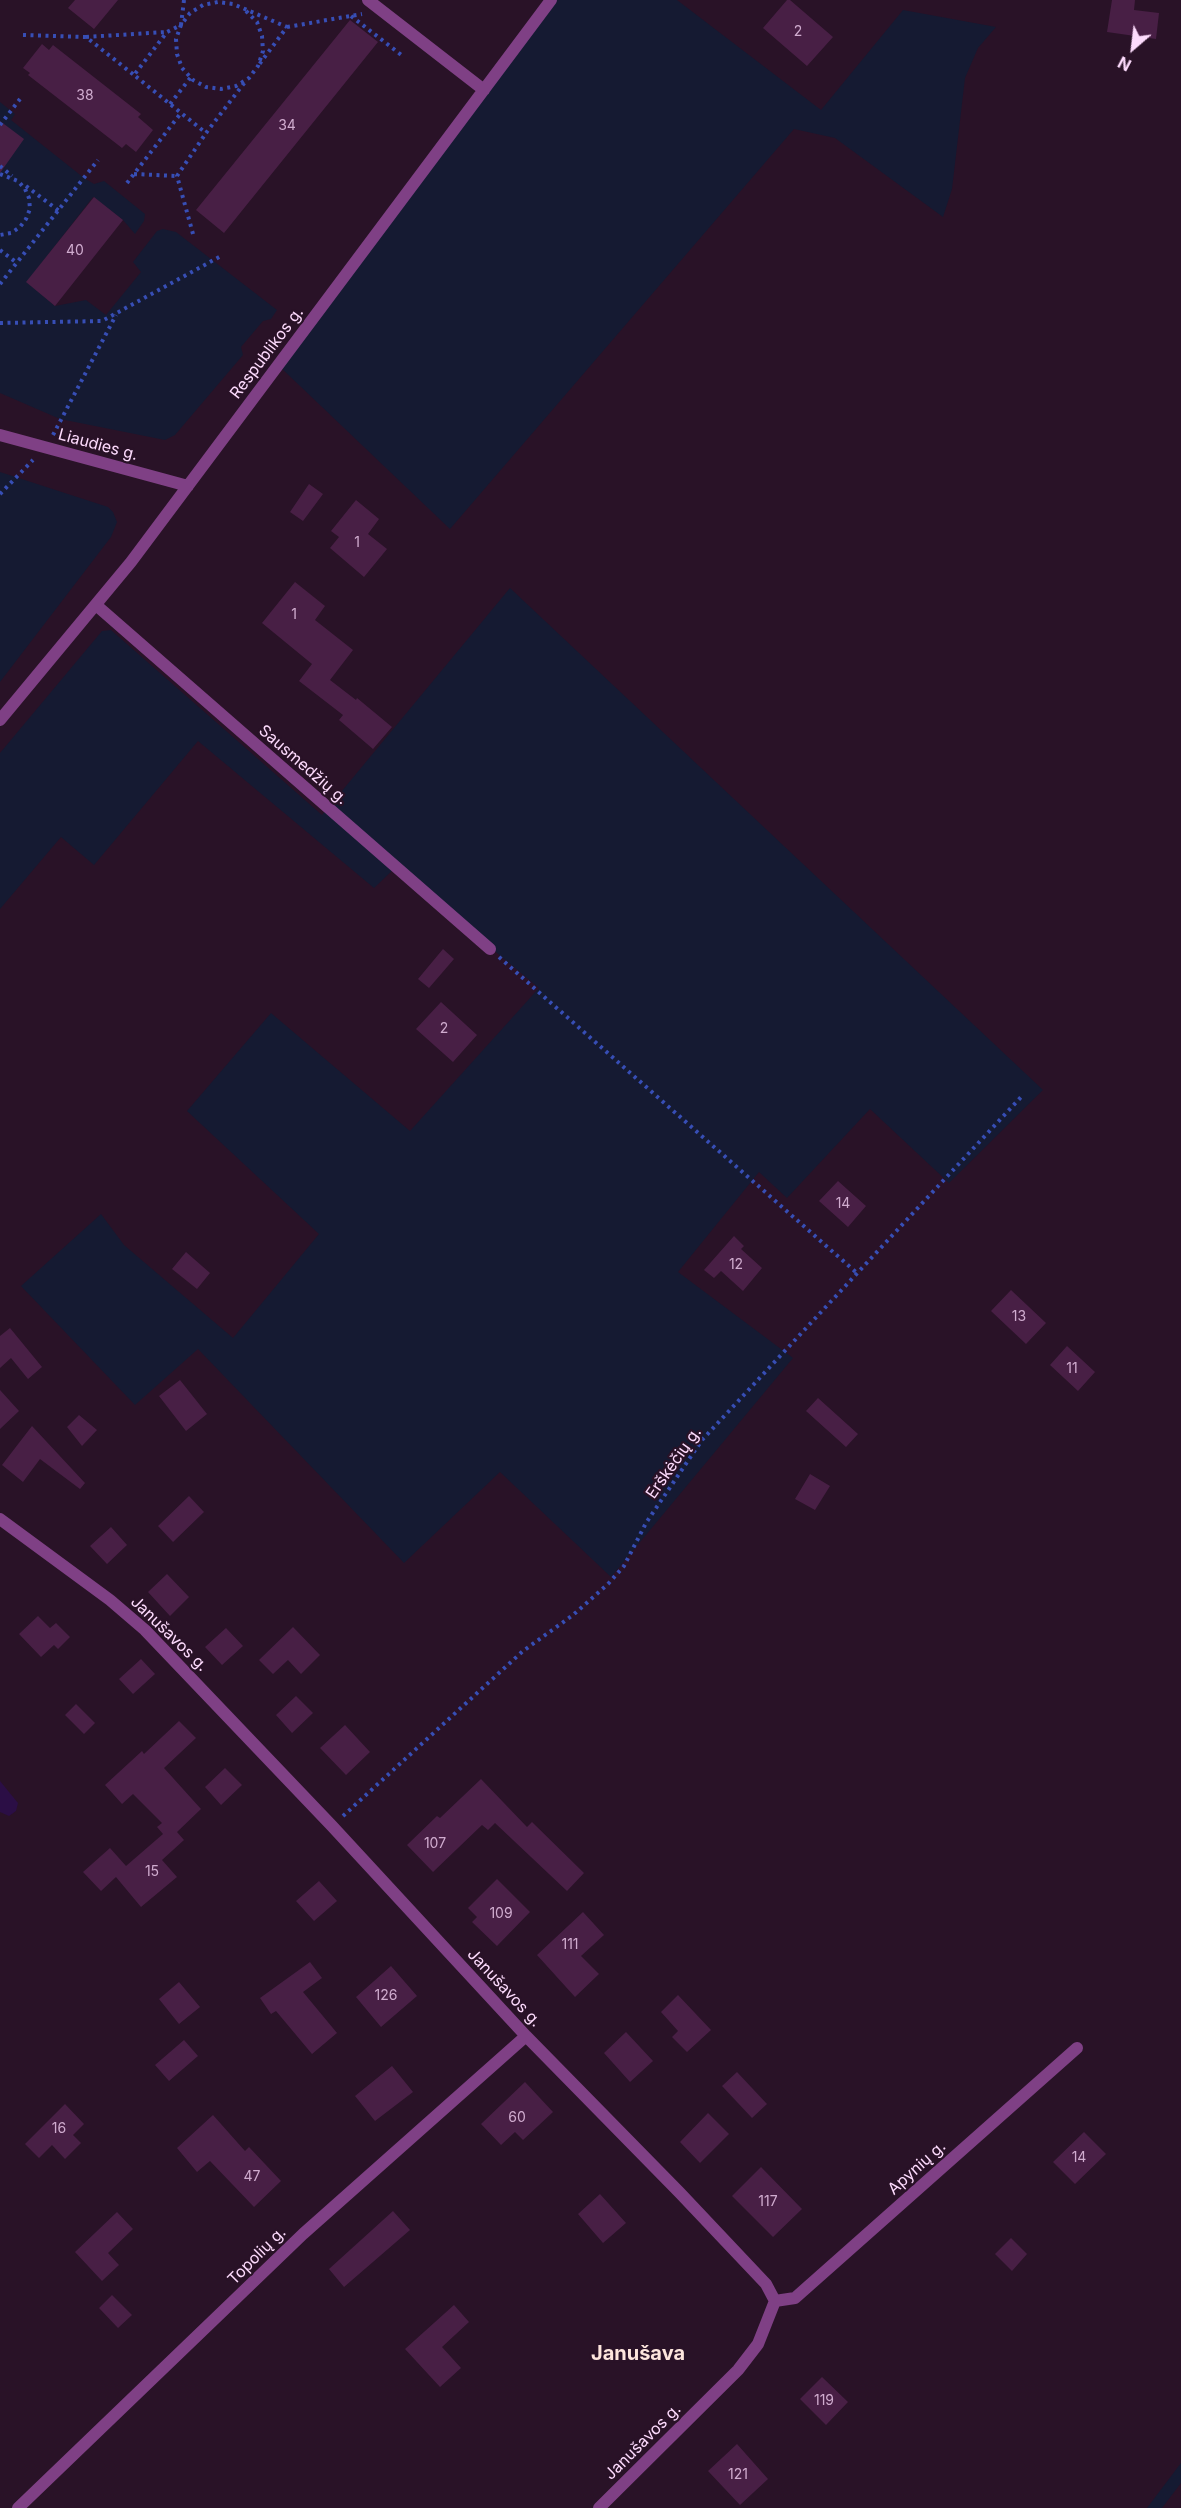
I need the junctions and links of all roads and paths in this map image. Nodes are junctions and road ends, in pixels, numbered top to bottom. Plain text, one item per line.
1 (184, 0) edge
2 (368, 0) edge
3 (551, 0) edge
4 (246, 11) junction
5 (382, 11) junction
6 (351, 16) junction
7 (181, 25) junction
8 (287, 27) junction
9 (166, 32) junction
10 (23, 35) dead end
11 (86, 38) junction
12 (404, 57) dead end
13 (258, 66) junction
14 (134, 75) junction
15 (191, 77) junction
16 (249, 78) junction
17 (484, 90) junction
18 (20, 99) dead end
19 (170, 104) junction
20 (181, 113) junction
21 (0, 124) edge
22 (206, 133) junction
23 (98, 160) dead end
24 (0, 166) edge
25 (0, 174) edge
26 (134, 174) junction
27 (177, 176) junction
28 (18, 181) junction
29 (127, 183) dead end
30 (59, 211) junction
31 (193, 234) dead end
32 (0, 235) edge
33 (0, 250) edge
34 (221, 256) dead end
35 (17, 263) junction
36 (0, 284) edge
37 (116, 315) junction
38 (0, 323) edge
39 (0, 435) edge
40 (45, 447) junction
41 (188, 486) junction
42 (0, 494) edge
43 (96, 605) junction
44 (0, 720) edge
45 (490, 949) joint
46 (1022, 1096) dead end
47 (858, 1274) junction
48 (0, 1519) edge
49 (332, 1826) junction
50 (526, 2036) junction
51 (1077, 2048) dead end
52 (775, 2301) junction
53 (18, 2508) edge
54 (599, 2508) edge

1 - 7 path
2 - 5 street
3 - 17 street, Respublikos g.
4 - 7 path
4 - 8 path
4 - 13 path
5 - 6 path
5 - 17 street
6 - 8 path
6 - 12 path
7 - 9 path
7 - 15 path
8 - 13 path
9 - 11 path
9 - 14 path
10 - 11 path
11 - 14 path
13 - 16 path
14 - 19 path
15 - 16 path
15 - 19 path
16 - 22 path
17 - 41 street, Respublikos g.
18 - 21 path
19 - 20 path
20 - 22 path
20 - 26 path
22 - 27 path
23 - 30 path
24 - 28 path
25 - 28 path
26 - 27 path
26 - 29 path
27 - 31 path
28 - 30 path
28 - 32 path
30 - 35 path
33 - 35 path
34 - 37 path
35 - 36 path
37 - 38 path
37 - 40 path
39 - 40 street, Liaudies g.
40 - 41 street, Liaudies g.
40 - 42 path
41 - 43 street, Respublikos g.
43 - 44 street, Respublikos g.
43 - 45 street, Sausmedžių g.
45 - 47 path
46 - 47 path, Erškėčių g.
47 - 49 path, Erškėčių g.
48 - 49 street, Janušavos g.
49 - 50 street, Janušavos g.
50 - 52 street, Janušavos g.
50 - 53 street, Topolių g.
51 - 52 street, Apynių g.
52 - 54 street, Janušavos g.

